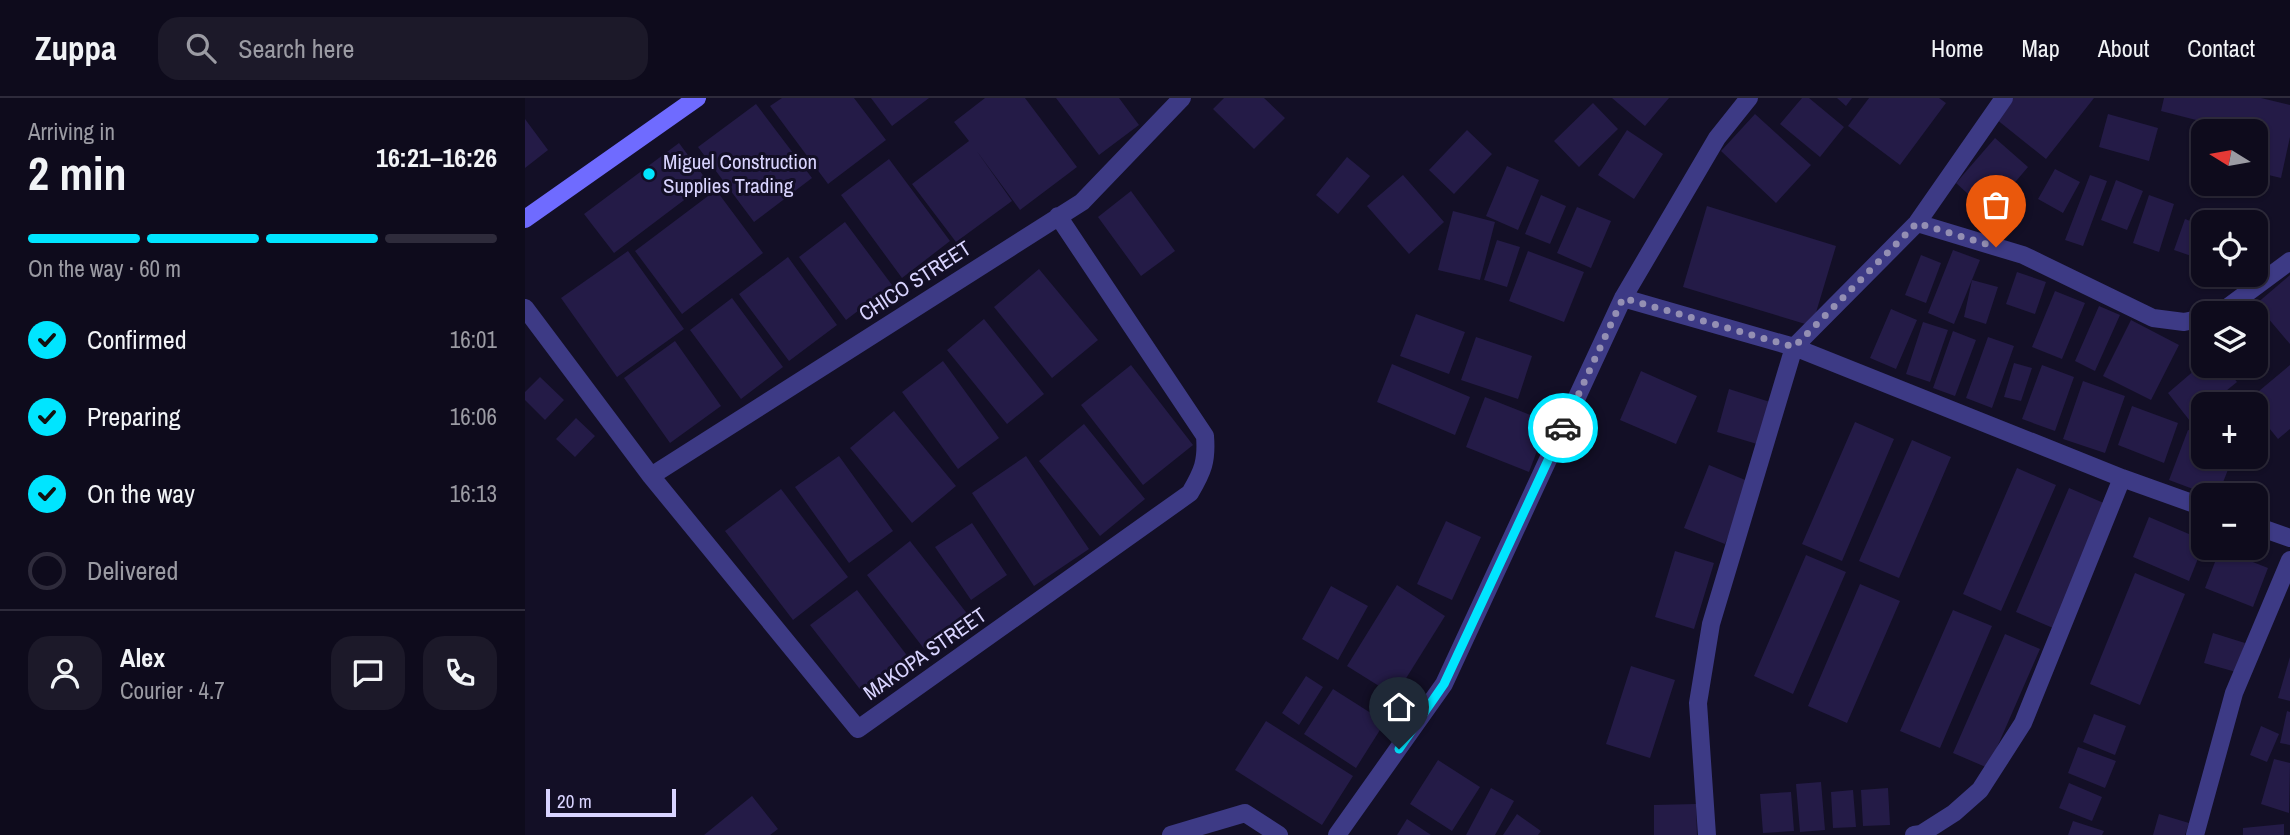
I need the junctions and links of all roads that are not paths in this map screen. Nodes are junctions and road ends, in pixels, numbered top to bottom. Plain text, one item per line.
1 (697, 98) edge
2 (1182, 98) edge
3 (1749, 98) edge
4 (2004, 98) edge
5 (1058, 216) junction
6 (525, 219) edge
7 (1917, 223) junction
8 (2290, 261) edge
9 (1623, 298) junction
10 (2236, 301) edge
11 (525, 308) edge
12 (2191, 321) edge
13 (1794, 347) junction
14 (651, 476) junction
15 (2122, 478) junction
16 (2191, 503) edge
17 (2268, 530) edge
18 (2290, 538) edge
19 (2290, 560) edge
20 (1171, 835) edge
21 (1279, 835) edge
22 (1337, 835) edge
23 (1707, 835) edge
24 (1915, 835) edge
25 (2195, 835) edge

1 - 6 street
2 - 5 street, CHICO STREET
3 - 9 street
4 - 7 street
5 - 14 street, CHICO STREET
5 - 14 street, MAKOPA STREET
7 - 12 street
7 - 13 street
8 - 10 street
9 - 13 street
9 - 22 street
11 - 14 street, MAKOPA STREET
13 - 15 street
13 - 23 street
15 - 16 street
15 - 24 street
17 - 18 street
19 - 25 street
20 - 21 street

